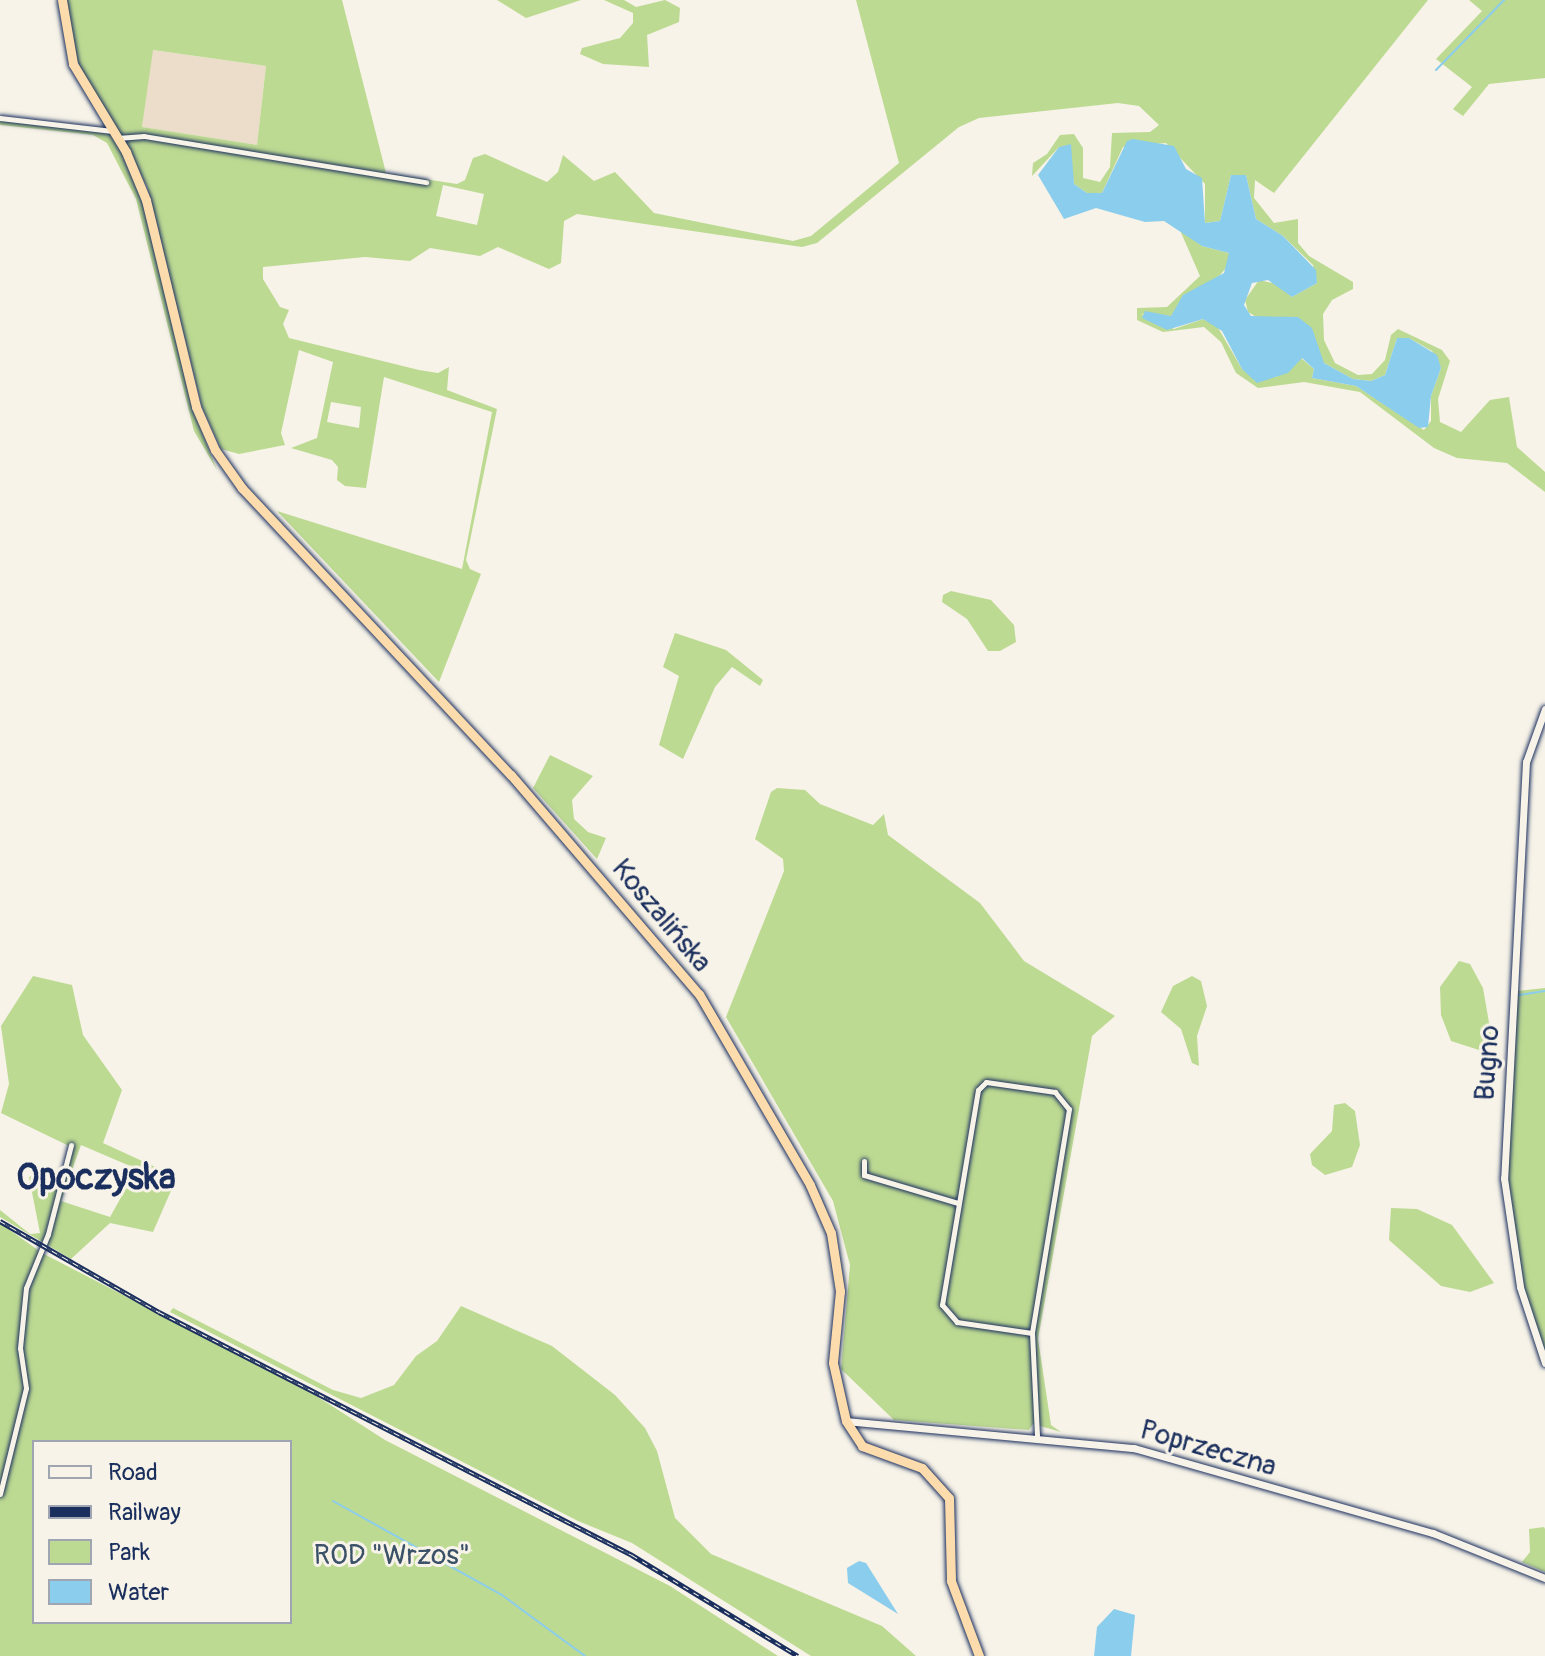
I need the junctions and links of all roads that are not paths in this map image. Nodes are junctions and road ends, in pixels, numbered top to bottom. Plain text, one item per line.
1 (62, 0) edge
2 (0, 118) edge
3 (115, 135) junction
4 (426, 182) dead end
5 (1545, 709) edge
6 (71, 1145) dead end
7 (864, 1161) dead end
8 (958, 1203) junction
9 (1032, 1333) junction
10 (1545, 1363) edge
11 (846, 1421) junction
12 (1037, 1437) junction
13 (0, 1494) edge
14 (1545, 1578) edge
15 (979, 1656) edge

1 - 3 highway, Koszalińska
2 - 3 street
3 - 4 street
3 - 11 highway, Koszalińska
5 - 10 street, Bugno
6 - 13 street
7 - 8 street
8 - 9 street
8 - 9 street
9 - 12 street
11 - 12 street, Poprzeczna
11 - 15 highway
12 - 14 street, Poprzeczna

